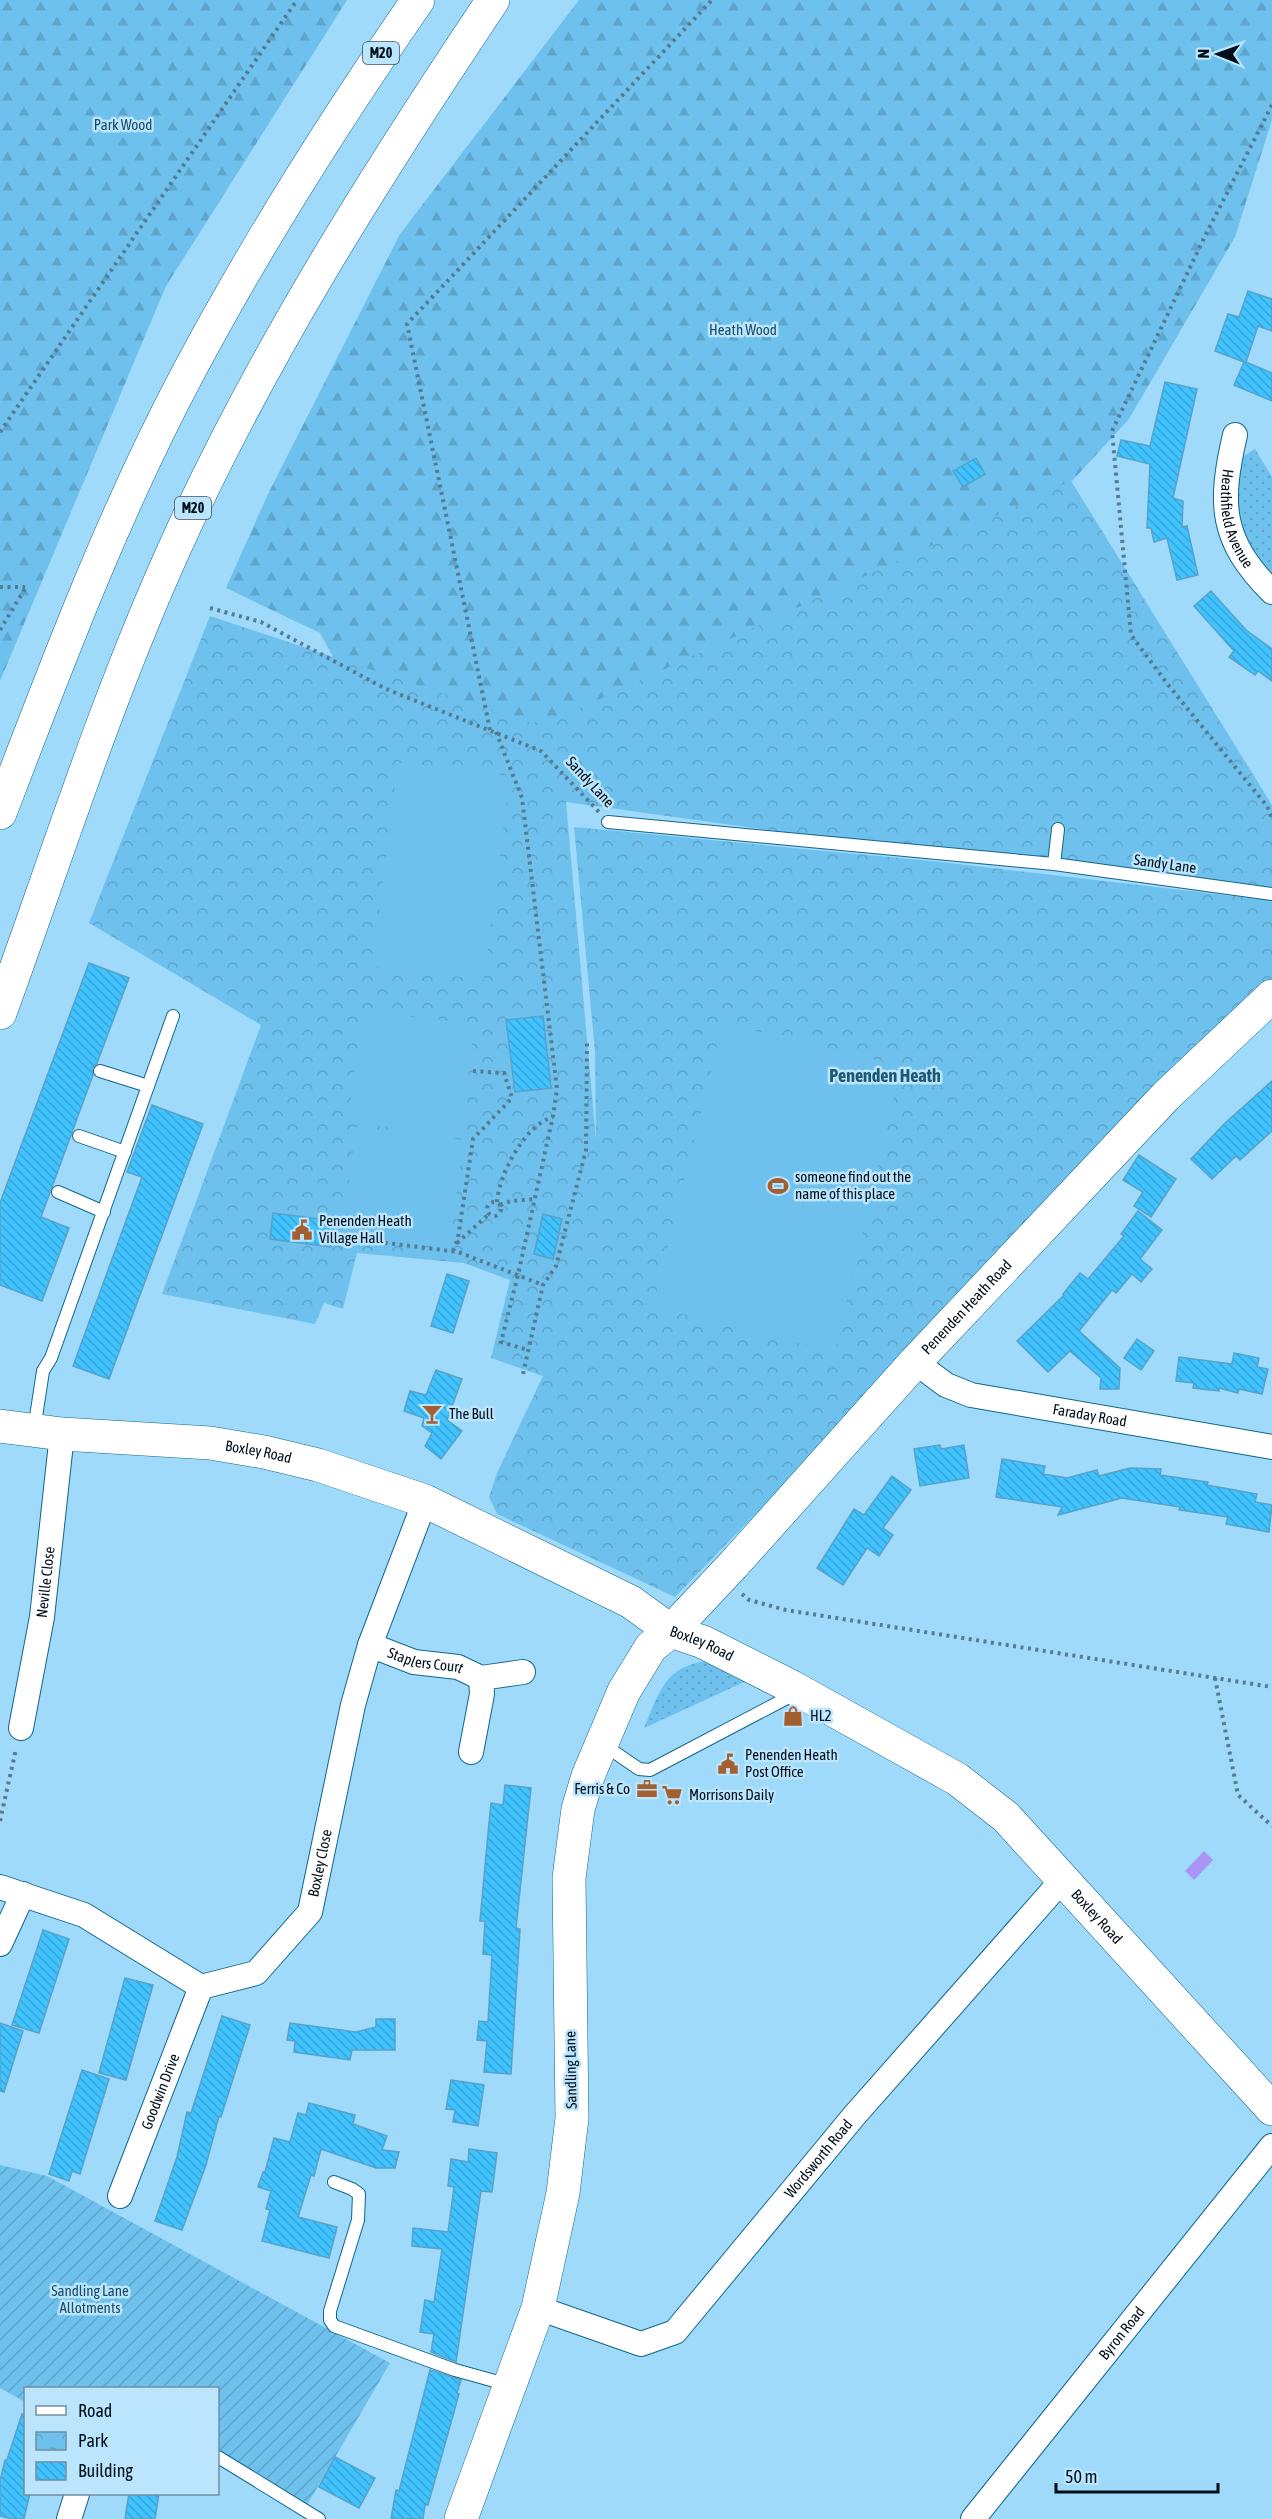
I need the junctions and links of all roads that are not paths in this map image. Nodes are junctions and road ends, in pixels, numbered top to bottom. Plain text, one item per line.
1 (396, 0) edge
2 (418, 0) edge
3 (492, 0) edge
4 (344, 107) junction
5 (1235, 435) dead end
6 (1272, 592) edge
7 (0, 813) edge
8 (608, 822) road end
9 (1058, 829) dead end
10 (1054, 864) junction
11 (1272, 894) edge
12 (1272, 996) edge
13 (0, 1013) edge
14 (174, 1016) dead end
15 (100, 1071) dead end
16 (148, 1086) junction
17 (79, 1136) dead end
18 (125, 1152) junction
19 (58, 1192) dead end
20 (104, 1212) junction
21 (915, 1362) junction
22 (0, 1426) edge
23 (48, 1432) junction
24 (1272, 1446) edge
25 (425, 1502) junction
26 (671, 1631) junction
27 (370, 1645) junction
28 (523, 1672) dead end
29 (481, 1678) junction
30 (792, 1687) junction
31 (21, 1728) road end
32 (600, 1743) junction
33 (471, 1752) dead end
34 (1063, 1880) junction
35 (0, 1887) edge
36 (23, 1894) junction
37 (0, 1944) edge
38 (201, 1988) junction
39 (1272, 2109) edge
40 (1272, 2146) edge
41 (334, 2182) dead end
42 (120, 2196) dead end
43 (538, 2308) junction
44 (510, 2385) junction
45 (219, 2458) edge
46 (76, 2495) edge
47 (69, 2519) edge
48 (319, 2519) edge
49 (461, 2519) edge
50 (973, 2519) edge

1 - 4 main road, M20
2 - 4 main road, M20
3 - 13 main road, M20
4 - 7 main road, M20
5 - 6 street, Heathfield Avenue
8 - 10 lane, Sandy Lane
9 - 10 lane
10 - 11 lane, Sandy Lane
12 - 21 main road, Penenden Heath Road
14 - 16 lane
15 - 16 lane
16 - 18 lane
17 - 18 lane
18 - 20 lane
19 - 20 lane
20 - 23 lane
21 - 24 street, Faraday Road
21 - 26 main road, Penenden Heath Road
22 - 23 main road, Boxley Road
23 - 25 main road, Boxley Road
23 - 31 street, Neville Close
25 - 26 main road, Boxley Road
25 - 27 street, Boxley Close
26 - 30 main road, Boxley Road
26 - 32 main road, Sandling Lane
27 - 29 street, Staplers Court
27 - 38 street, Boxley Close
28 - 29 street, Staplers Court
29 - 33 street, Staplers Court
30 - 32 lane
30 - 34 main road, Boxley Road
32 - 43 main road, Sandling Lane
34 - 39 main road, Boxley Road
34 - 43 street, Wordsworth Road
35 - 36 street
36 - 37 street
36 - 38 street
38 - 42 street, Goodwin Drive
40 - 50 street, Byron Road
41 - 44 lane
43 - 44 main road, Sandling Lane
44 - 49 main road, Sandling Lane
45 - 48 lane
46 - 47 street

